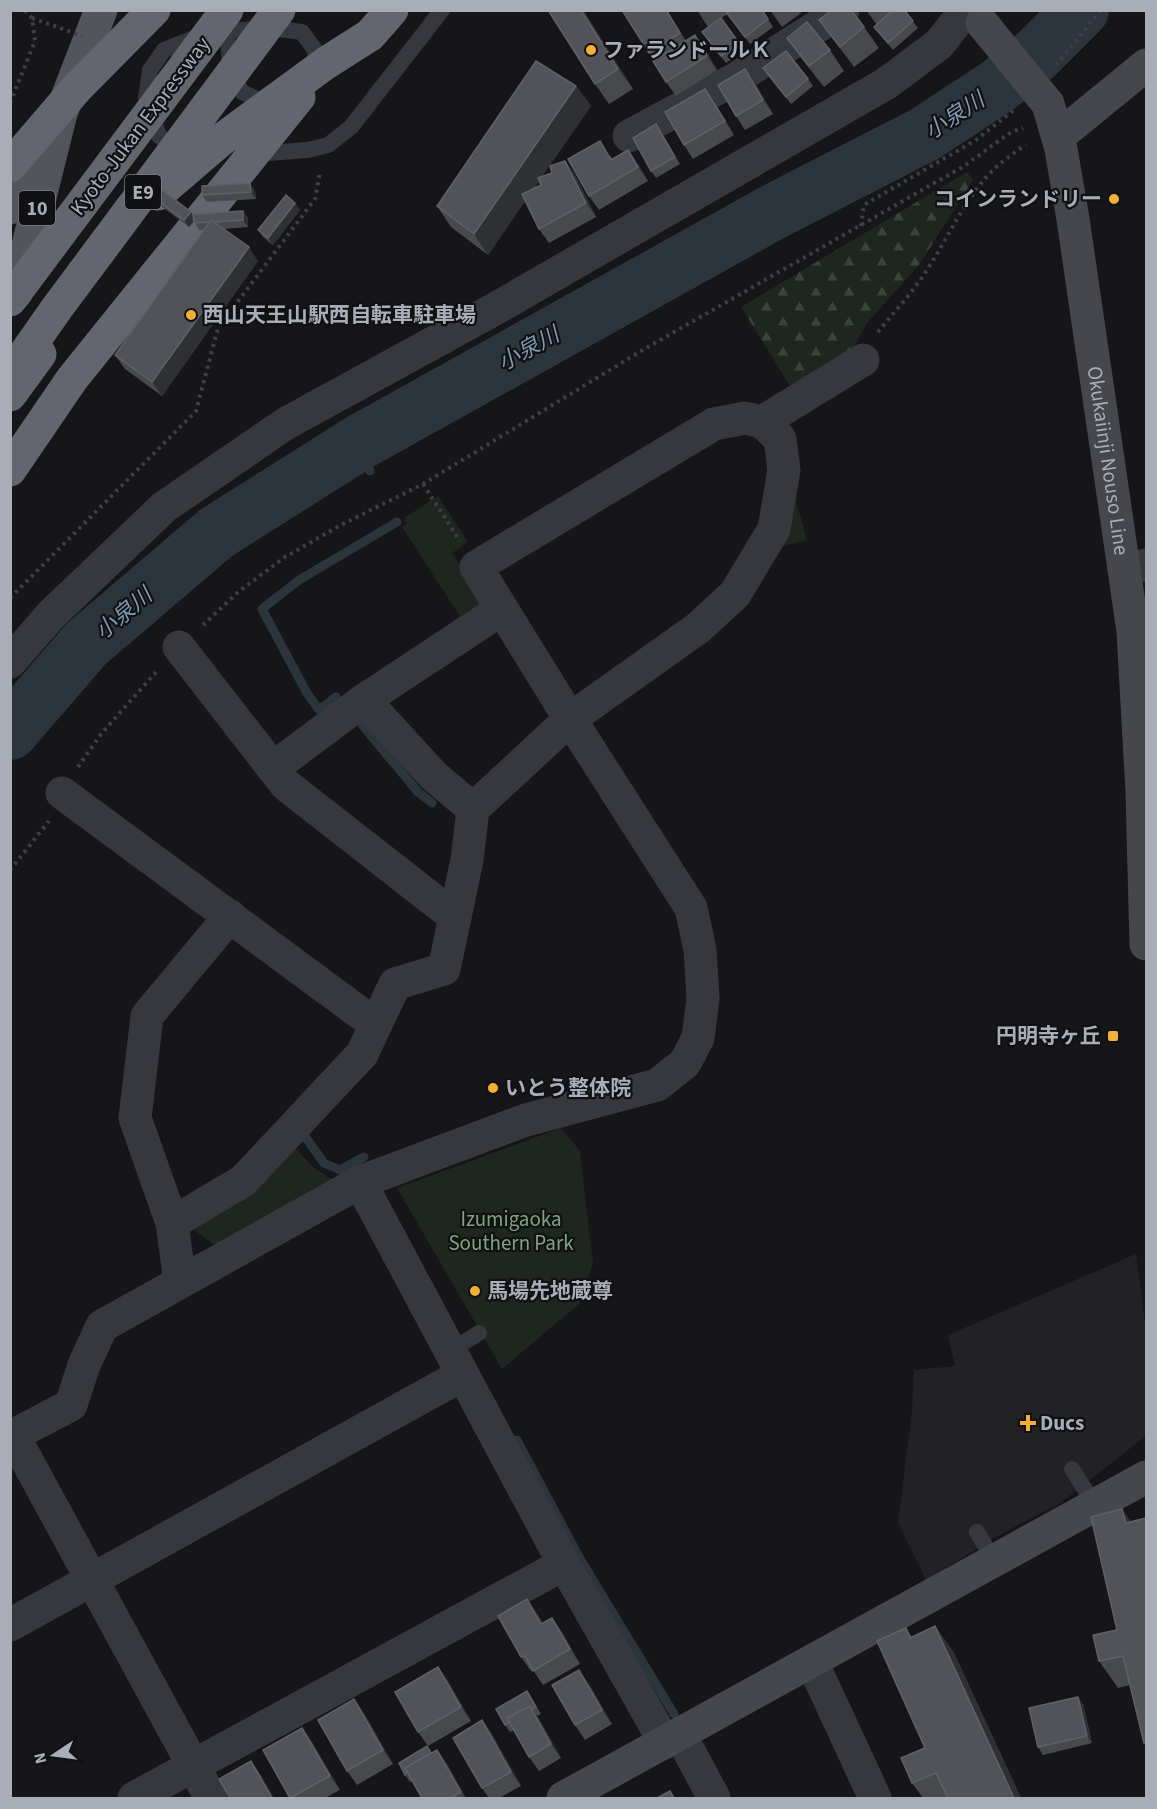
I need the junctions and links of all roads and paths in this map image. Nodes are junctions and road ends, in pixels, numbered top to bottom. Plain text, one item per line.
1 (24, 10) edge
2 (154, 10) edge
3 (279, 10) edge
4 (366, 10) edge
5 (392, 10) edge
6 (442, 10) edge
7 (843, 10) edge
8 (1101, 10) edge
9 (972, 15) edge
10 (33, 18) junction
11 (226, 21) edge
12 (93, 24) edge
13 (326, 63) junction
14 (1146, 65) edge
15 (1055, 66) dead end
16 (10, 102) edge
17 (1015, 108) dead end
18 (61, 113) junction
19 (1053, 120) junction
20 (629, 136) dead end
21 (328, 145) junction
22 (10, 166) edge
23 (10, 208) edge
24 (861, 226) junction
25 (12, 302) edge
26 (870, 347) joint
27 (10, 375) edge
28 (10, 395) edge
29 (762, 422) junction
30 (10, 470) edge
31 (442, 513) dead end
32 (1135, 567) edge
33 (10, 598) edge
34 (502, 609) junction
35 (179, 647) dead end
36 (10, 662) edge
37 (363, 700) junction
38 (570, 719) junction
39 (273, 768) junction
40 (62, 793) dead end
41 (473, 809) junction
42 (1145, 868) edge
43 (230, 916) junction
44 (455, 917) junction
45 (1146, 944) edge
46 (375, 1024) junction
47 (360, 1182) junction
48 (172, 1223) junction
49 (180, 1282) junction
50 (478, 1333) dead end
51 (456, 1363) junction
52 (12, 1436) edge
53 (1072, 1469) dead end
54 (1146, 1477) edge
55 (1095, 1505) junction
56 (977, 1532) dead end
57 (994, 1561) junction
58 (564, 1564) junction
59 (92, 1580) junction
60 (10, 1625) edge
61 (812, 1662) junction
62 (672, 1738) junction
63 (194, 1766) junction
64 (134, 1798) edge
65 (211, 1798) edge
66 (563, 1798) edge
67 (714, 1798) edge
68 (875, 1798) edge

1 - 10 path
2 - 22 highway, bridge
3 - 27 highway, Kyoto-Jukan Expressway / E9, bridge
4 - 13 highway
5 - 13 highway, bridge
6 - 21 lane
7 - 20 street
8 - 15 path
9 - 19 main road, bridge
9 - 36 street
10 - 12 path, bridge
10 - 16 path
11 - 11 lane
11 - 21 lane
11 - 25 highway, Kyoto-Jukan Expressway / E9, bridge
12 - 18 main road, 10
13 - 28 highway, bridge
13 - 30 highway, bridge
14 - 19 main road
17 - 24 path
18 - 23 main road, 10
18 - 25 main road, 10
19 - 24 path
19 - 26 path
19 - 32 main road, Okukaiinji Nouso Line
21 - 33 path
24 - 31 path
26 - 29 street
29 - 34 street
29 - 38 street
32 - 42 main road, Okukaiinji Nouso Line
34 - 37 street
34 - 38 street
35 - 39 street
37 - 39 street
37 - 41 street
38 - 41 street
38 - 47 street
39 - 44 street
40 - 43 street
41 - 44 street
42 - 45 main road, Okukaiinji Nouso Line
43 - 46 street
43 - 48 street
44 - 46 street
46 - 48 street
47 - 49 street
47 - 51 street
48 - 49 street
49 - 52 street
50 - 51 lane
51 - 58 street
51 - 59 street
52 - 59 street
53 - 55 lane
54 - 55 main road
55 - 57 main road
56 - 57 lane
57 - 61 main road
58 - 62 street
58 - 63 street
59 - 60 street
59 - 63 street
61 - 62 main road
61 - 68 street
62 - 66 main road
62 - 67 street
63 - 64 street
63 - 65 street

